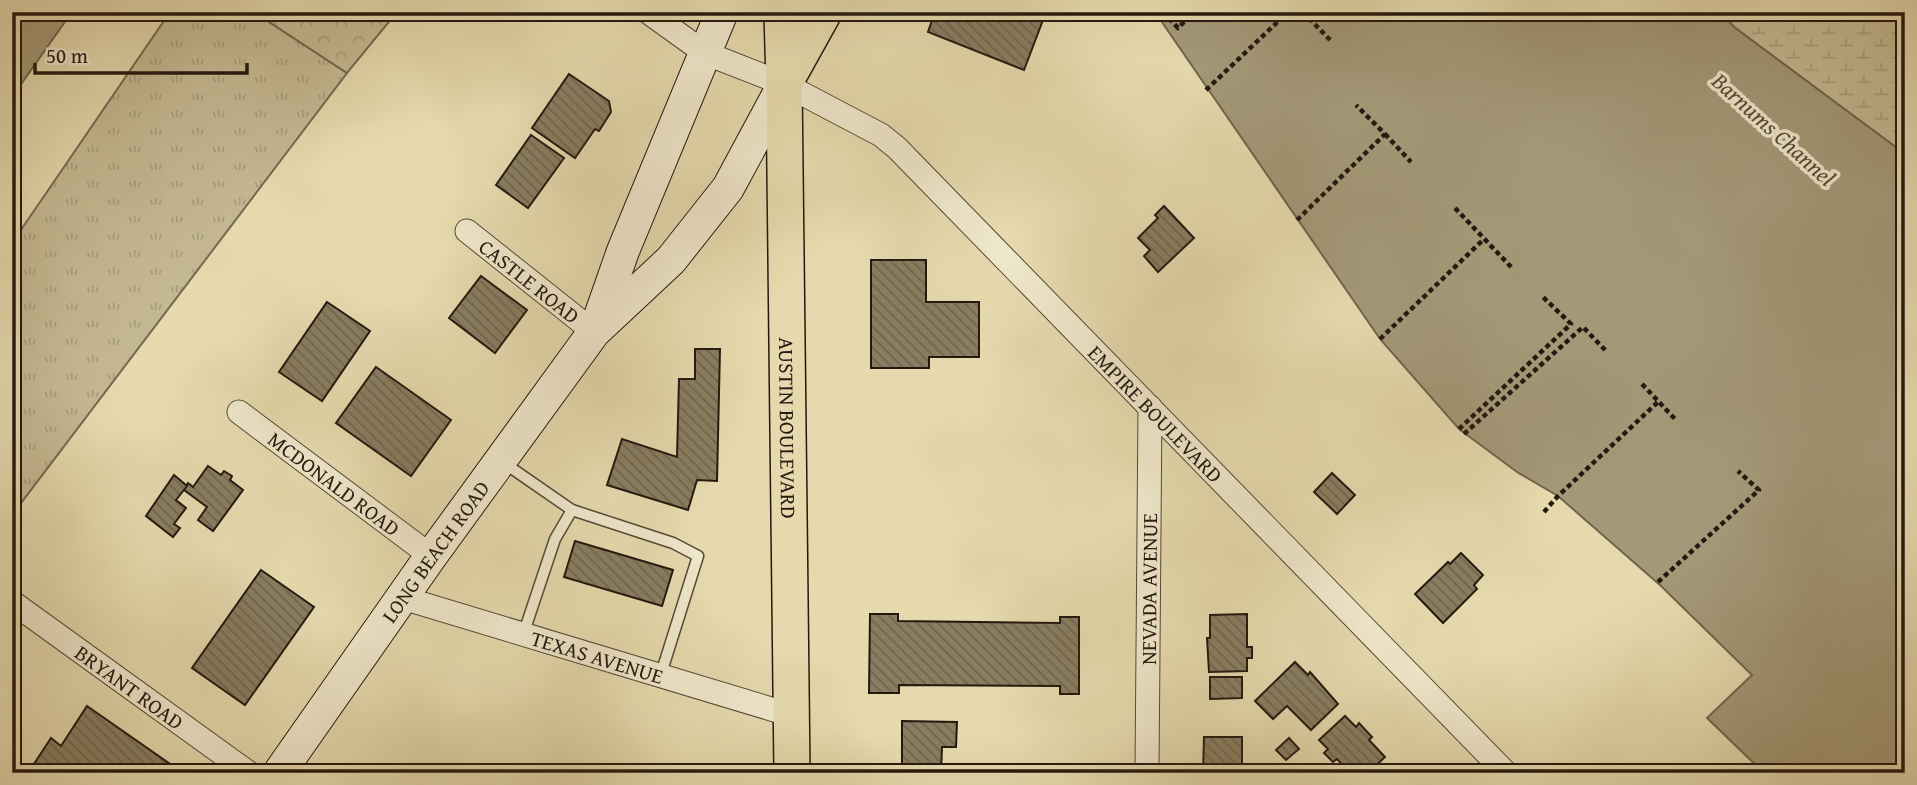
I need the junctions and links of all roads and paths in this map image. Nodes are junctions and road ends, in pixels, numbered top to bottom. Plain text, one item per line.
1 (648, 12) edge
2 (722, 12) edge
3 (782, 12) edge
4 (824, 12) edge
5 (1163, 12) edge
6 (1194, 12) edge
7 (1288, 12) edge
8 (1303, 12) edge
9 (1332, 42) dead end
10 (705, 53) junction
11 (785, 84) junction
12 (1206, 90) dead end
13 (1356, 105) dead end
14 (1385, 134) junction
15 (1410, 162) dead end
16 (1455, 208) dead end
17 (1297, 220) dead end
18 (467, 230) dead end
19 (1484, 239) junction
20 (1513, 269) dead end
21 (1543, 297) dead end
22 (594, 332) junction
23 (1380, 339) dead end
24 (1607, 352) dead end
25 (1643, 384) dead end
26 (1659, 401) junction
27 (1150, 407) junction
28 (239, 412) dead end
29 (1675, 419) dead end
30 (1459, 429) dead end
31 (1464, 434) dead end
32 (501, 461) junction
33 (1738, 471) dead end
34 (572, 510) junction
35 (1544, 512) dead end
36 (430, 556) junction
37 (1658, 583) dead end
38 (403, 598) junction
39 (12, 602) edge
40 (523, 635) junction
41 (660, 677) junction
42 (791, 715) junction
43 (249, 773) edge
44 (279, 773) edge
45 (792, 773) edge
46 (1147, 773) edge
47 (1506, 773) edge

1 - 10 street, EMPIRE BOULEVARD
2 - 10 main road, LONG BEACH ROAD
3 - 11 main road
4 - 11 main road, LONG BEACH ROAD
5 - 6 path
7 - 12 path
8 - 9 path
10 - 11 street, EMPIRE BOULEVARD
10 - 22 main road, LONG BEACH ROAD
11 - 22 main road, LONG BEACH ROAD
11 - 27 street, EMPIRE BOULEVARD
11 - 42 main road, AUSTIN BOULEVARD
13 - 14 path
14 - 15 path
14 - 17 path
16 - 19 path
18 - 22 street, CASTLE ROAD
19 - 20 path
19 - 23 path
21 - 30 path
22 - 32 main road, LONG BEACH ROAD
24 - 31 path
25 - 26 path
26 - 29 path
26 - 35 path
27 - 46 street, NEVADA AVENUE
27 - 47 street, EMPIRE BOULEVARD
28 - 36 street, MCDONALD ROAD
32 - 34 lane
32 - 36 main road, LONG BEACH ROAD
33 - 37 path
34 - 40 lane
34 - 41 lane
36 - 38 main road, LONG BEACH ROAD
38 - 40 street, TEXAS AVENUE
38 - 44 main road, LONG BEACH ROAD
39 - 43 street, BRYANT ROAD
40 - 41 street, TEXAS AVENUE
41 - 42 street, TEXAS AVENUE
42 - 45 main road, AUSTIN BOULEVARD

